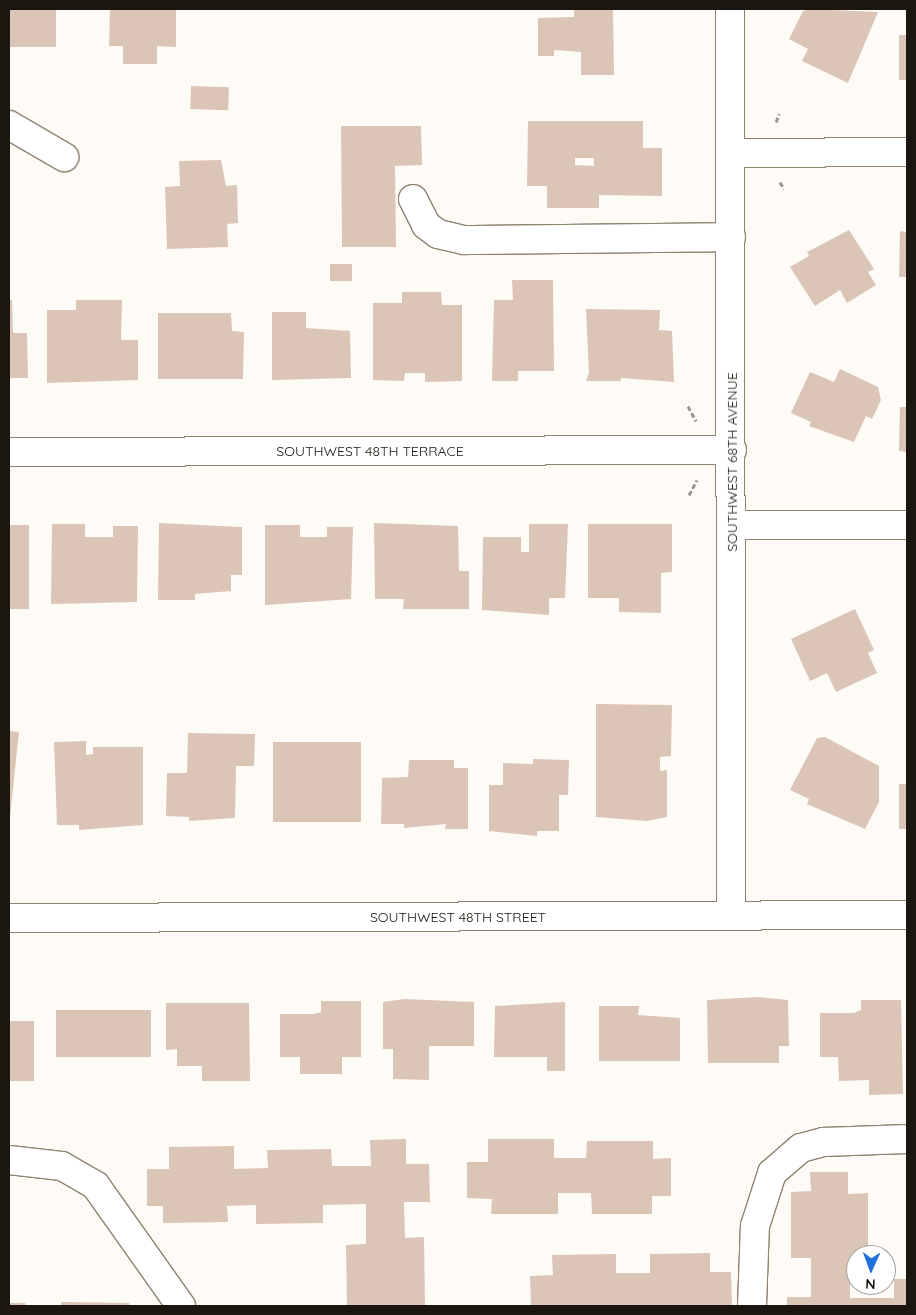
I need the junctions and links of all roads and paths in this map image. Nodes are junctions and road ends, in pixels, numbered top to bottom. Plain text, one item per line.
1 (730, 9) edge
2 (9, 125) edge
3 (907, 152) edge
4 (731, 153) junction
5 (64, 157) dead end
6 (413, 199) dead end
7 (731, 237) junction
8 (688, 406) dead end
9 (696, 422) dead end
10 (732, 450) junction
11 (9, 452) edge
12 (698, 478) dead end
13 (689, 495) dead end
14 (732, 525) junction
15 (907, 525) edge
16 (907, 915) edge
17 (731, 916) junction
18 (9, 918) edge
19 (907, 1139) edge
20 (9, 1160) edge
21 (181, 1306) edge
22 (752, 1306) edge

1 - 4 street, SOUTHWEST 68TH AVENUE
2 - 5 street
3 - 4 street
4 - 7 street, SOUTHWEST 68TH AVENUE
6 - 7 street
7 - 10 street, SOUTHWEST 68TH AVENUE
8 - 9 path
10 - 11 street, SOUTHWEST 48TH TERRACE
10 - 14 street, SOUTHWEST 68TH AVENUE
12 - 13 path
14 - 15 street
14 - 17 street, SOUTHWEST 68TH AVENUE
16 - 17 street, SOUTHWEST 48TH STREET
17 - 18 street, SOUTHWEST 48TH STREET
19 - 22 street
20 - 21 street

